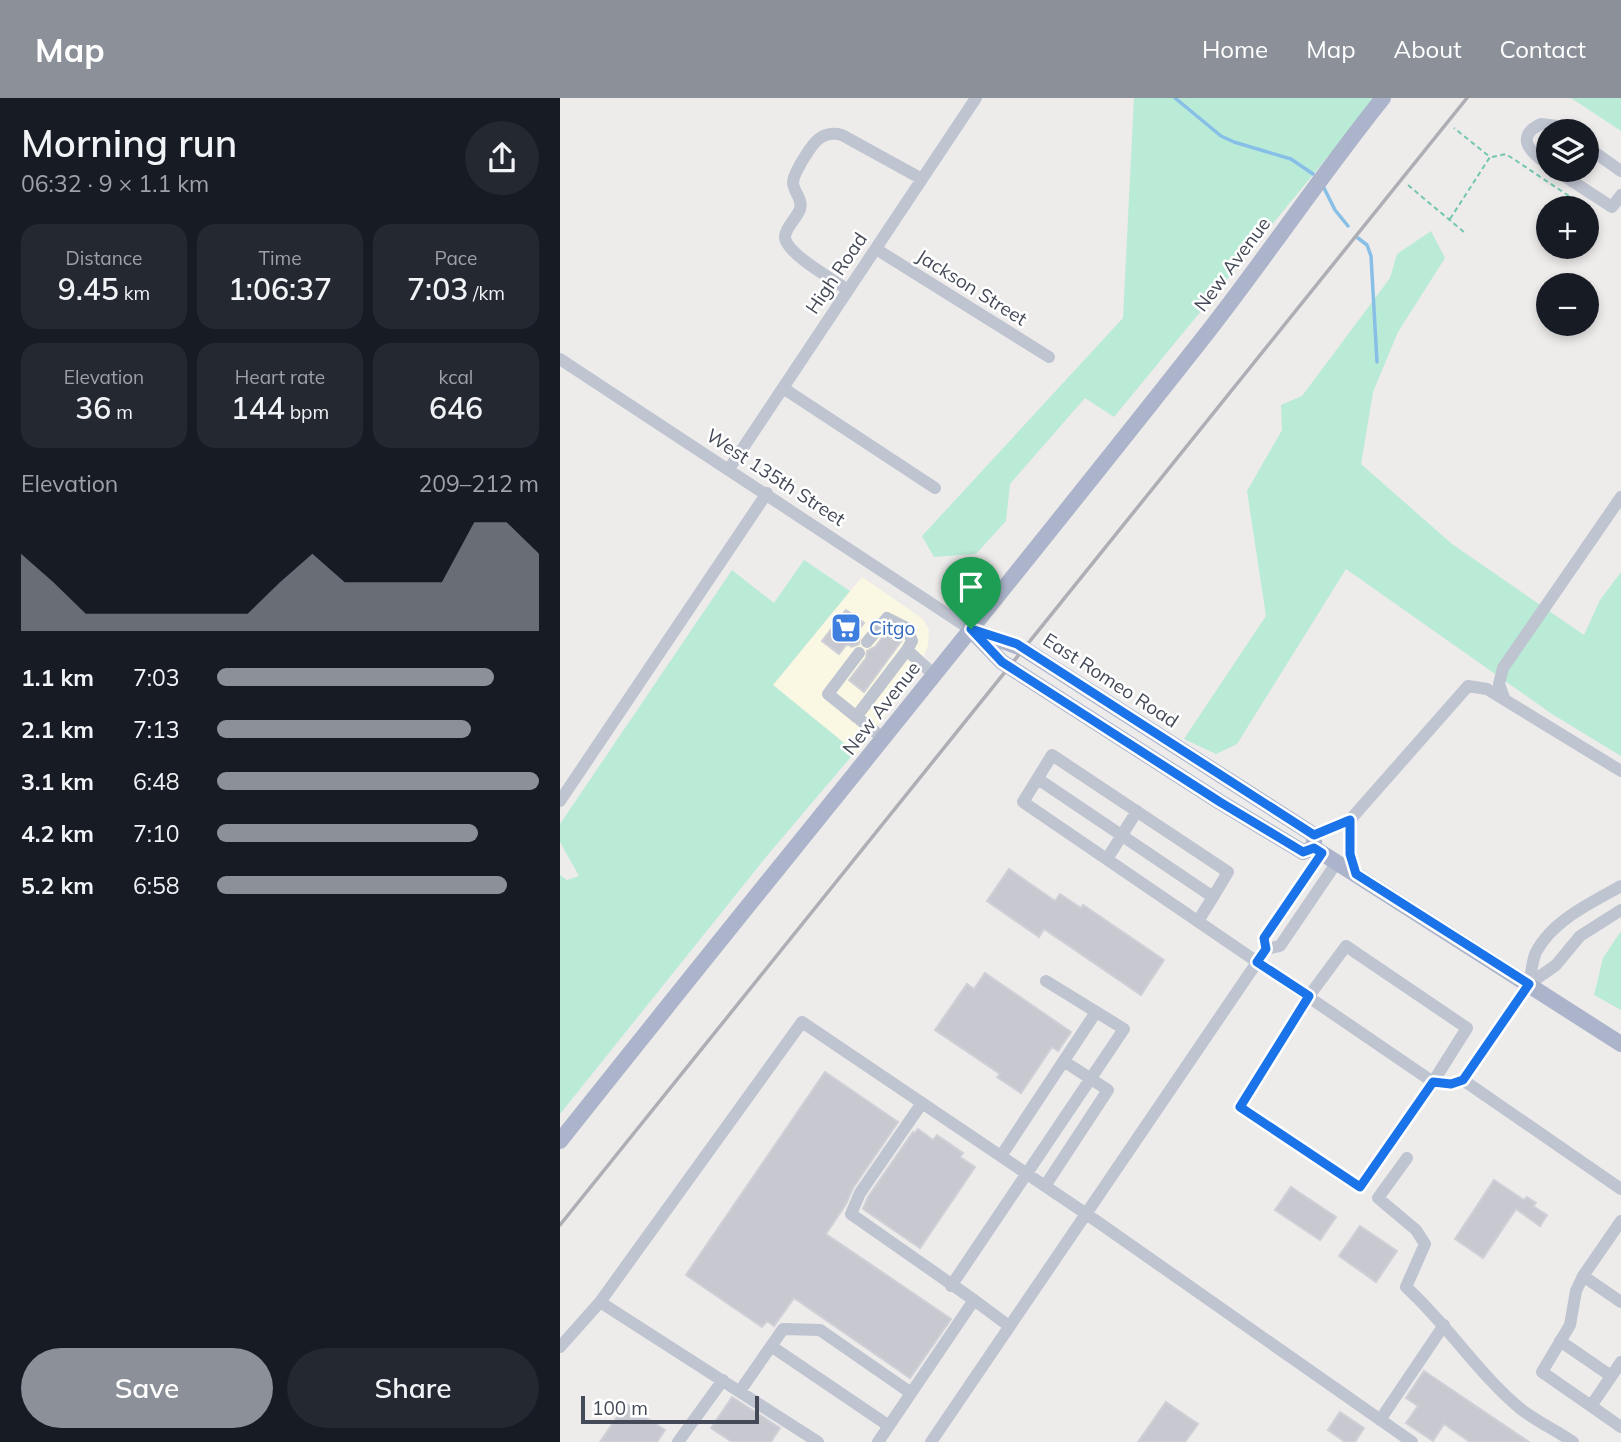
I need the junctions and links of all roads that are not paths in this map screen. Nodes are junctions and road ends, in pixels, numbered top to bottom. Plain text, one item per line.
1 (976, 98) edge
2 (1383, 98) edge
3 (1536, 128) edge
4 (1599, 156) edge
5 (1536, 157) edge
6 (1621, 171) edge
7 (922, 179) junction
8 (1573, 182) edge
9 (1621, 195) edge
10 (876, 249) junction
11 (848, 290) junction
12 (1049, 357) dead end
13 (560, 359) edge
14 (783, 388) junction
15 (729, 469) junction
16 (934, 488) dead end
17 (767, 493) junction
18 (1621, 497) edge
19 (971, 629) junction
20 (867, 642) dead end
21 (907, 650) junction
22 (859, 653) dead end
23 (934, 674) junction
24 (1505, 700) junction
25 (856, 717) junction
26 (884, 739) junction
27 (1621, 771) edge
28 (1038, 779) junction
29 (560, 801) edge
30 (1137, 811) junction
31 (1350, 820) junction
32 (1122, 836) junction
33 (1317, 845) junction
34 (1107, 859) junction
35 (1337, 862) junction
36 (1356, 874) junction
37 (1621, 886) edge
38 (1213, 897) junction
39 (1621, 910) edge
40 (1198, 921) junction
41 (1266, 949) junction
42 (1257, 962) junction
43 (1046, 981) dead end
44 (1529, 984) junction
45 (1309, 996) junction
46 (1096, 1012) junction
47 (1621, 1044) edge
48 (1065, 1062) junction
49 (1090, 1078) junction
50 (1463, 1080) junction
51 (1433, 1082) junction
52 (922, 1103) junction
53 (560, 1141) edge
54 (1001, 1156) junction
55 (1407, 1158) dead end
56 (1027, 1174) junction
57 (1045, 1186) junction
58 (1621, 1189) edge
59 (1085, 1213) junction
60 (1621, 1221) edge
61 (1583, 1276) junction
62 (951, 1286) junction
63 (974, 1300) junction
64 (600, 1302) junction
65 (1621, 1302) edge
66 (1444, 1325) junction
67 (1009, 1326) junction
68 (1560, 1341) junction
69 (771, 1346) junction
70 (560, 1347) edge
71 (1621, 1362) edge
72 (1611, 1376) junction
73 (723, 1380) junction
74 (740, 1391) junction
75 (911, 1393) junction
76 (1591, 1406) junction
77 (1380, 1420) junction
78 (889, 1426) junction
79 (1621, 1427) edge
80 (678, 1442) edge
81 (818, 1442) edge
82 (878, 1442) edge
83 (931, 1442) edge
84 (1412, 1442) edge
85 (1573, 1442) edge

1 - 7 street, High Road
2 - 19 main road, New Avenue
3 - 5 street
4 - 6 street
7 - 10 street, High Road
7 - 11 street
8 - 9 street
10 - 11 street, High Road
10 - 12 street, Jackson Street
11 - 14 street, High Road
13 - 15 street, West 135th Street
14 - 15 street, High Road
14 - 16 street
15 - 17 street, West 135th Street
17 - 19 street, West 135th Street
17 - 29 street
18 - 24 street
19 - 23 main road, New Avenue
19 - 33 main road, East Romeo Road
19 - 33 main road, East Romeo Road
20 - 21 street
21 - 23 street
21 - 25 street
22 - 25 street
23 - 26 main road, New Avenue
24 - 27 street
24 - 31 street
25 - 26 street
26 - 53 main road, New Avenue
28 - 30 street
28 - 32 street
28 - 34 street
30 - 32 street
30 - 38 street
31 - 33 street
31 - 36 street
32 - 34 street
32 - 38 street
33 - 35 main road, East Romeo Road
33 - 41 street
34 - 40 street
35 - 36 main road, East Romeo Road
35 - 41 street
36 - 44 main road, East Romeo Road
37 - 44 street
38 - 40 street
39 - 44 street
40 - 42 street
41 - 42 street
42 - 45 street
42 - 59 street
43 - 46 street
44 - 47 main road, East Romeo Road
44 - 50 street
45 - 51 street
45 - 51 street
45 - 51 street
46 - 48 street
46 - 49 street
48 - 49 street
48 - 54 street
49 - 56 street
49 - 57 street
50 - 51 street
50 - 58 street
52 - 54 street
52 - 62 street
52 - 64 street
54 - 56 street
55 - 66 street
56 - 57 street
56 - 62 street
57 - 59 street
59 - 67 street
59 - 77 street
60 - 61 street
61 - 65 street
61 - 68 street
62 - 63 street
63 - 67 street
63 - 75 street
64 - 70 street
64 - 73 street
66 - 77 street
66 - 85 street
67 - 83 street
68 - 72 street
68 - 76 street
69 - 74 street
69 - 75 street
69 - 78 street
71 - 72 street
72 - 76 street
73 - 74 street
73 - 80 street
74 - 81 street
75 - 78 street
76 - 79 street
77 - 84 street
78 - 82 street

